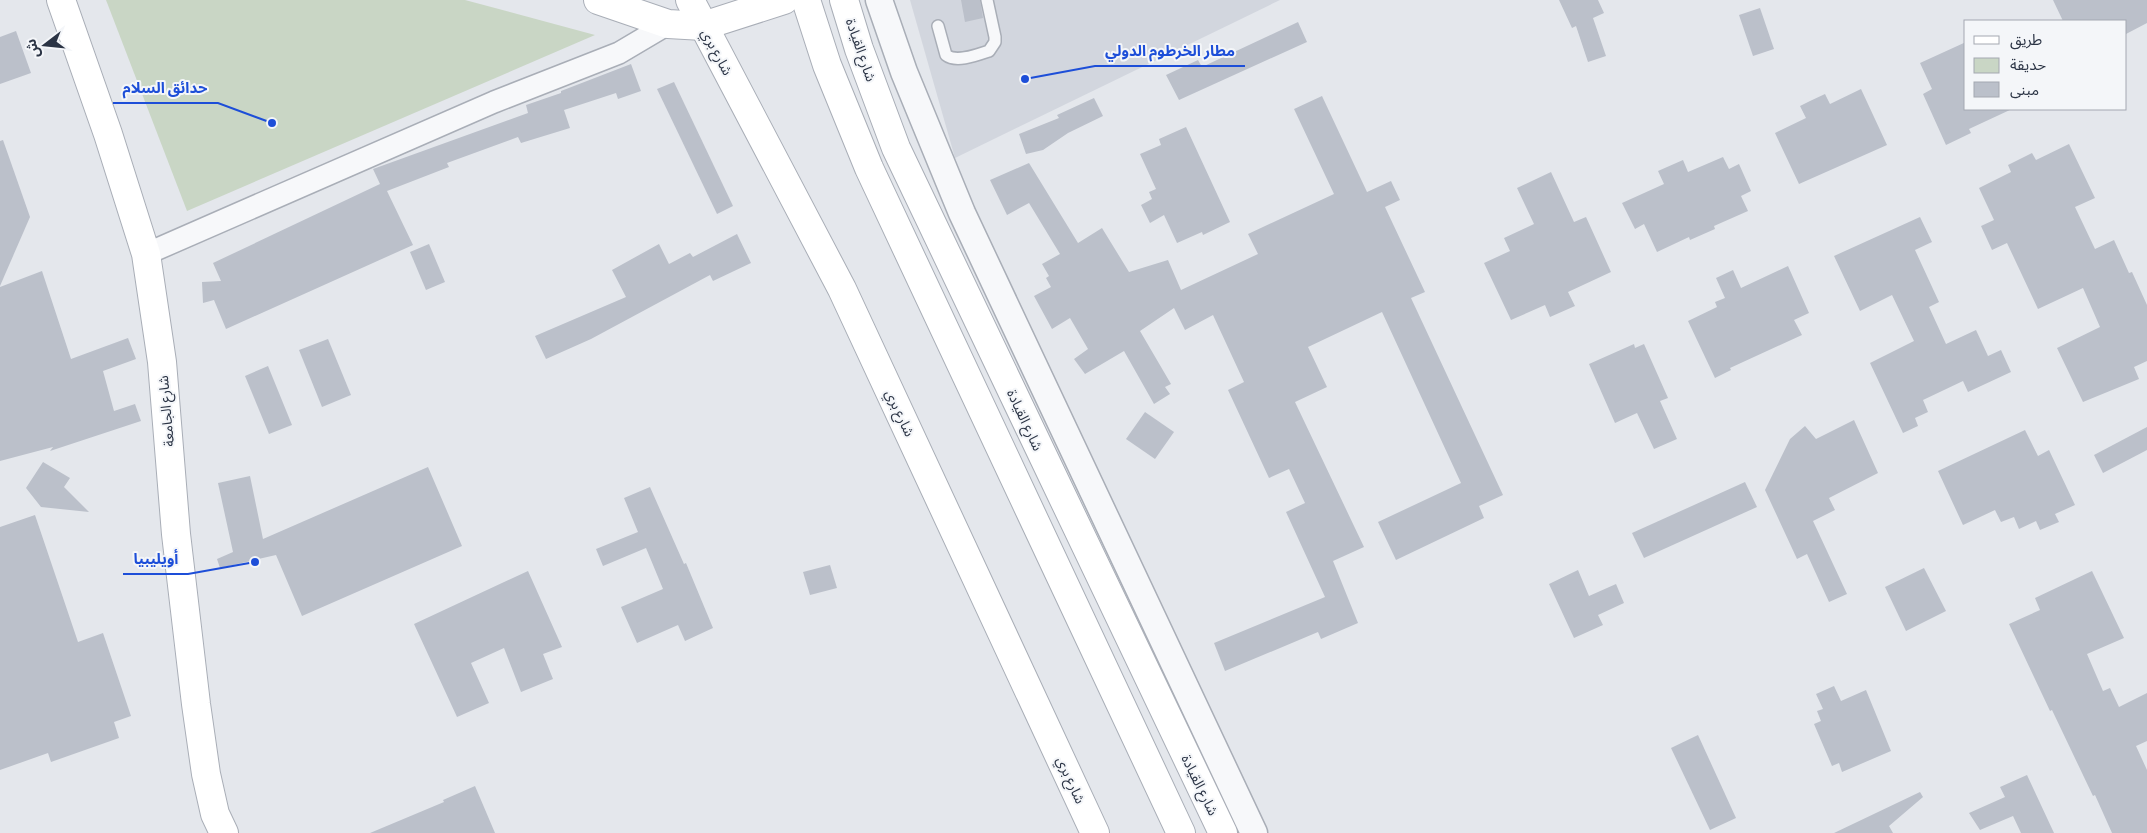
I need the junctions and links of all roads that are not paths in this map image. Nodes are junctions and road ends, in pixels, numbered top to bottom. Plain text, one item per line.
1 (61, 0) edge
2 (598, 0) edge
3 (690, 0) edge
4 (784, 0) edge
5 (806, 0) edge
6 (844, 0) edge
7 (880, 0) edge
8 (987, 0) edge
9 (668, 24) junction
10 (703, 26) junction
11 (938, 26) dead end
12 (146, 254) junction
13 (224, 833) edge
14 (1096, 833) edge
15 (1181, 833) edge
16 (1223, 833) edge
17 (1254, 833) edge

1 - 12 main road, شارع الجامعة
2 - 9 main road
3 - 10 main road, شارع بري
4 - 10 main road
5 - 15 main road
6 - 16 main road, شارع القيادة
7 - 17 street, شارع القيادة
8 - 11 lane
9 - 10 main road
9 - 12 street
10 - 14 main road, شارع بري
12 - 13 main road, شارع الجامعة

